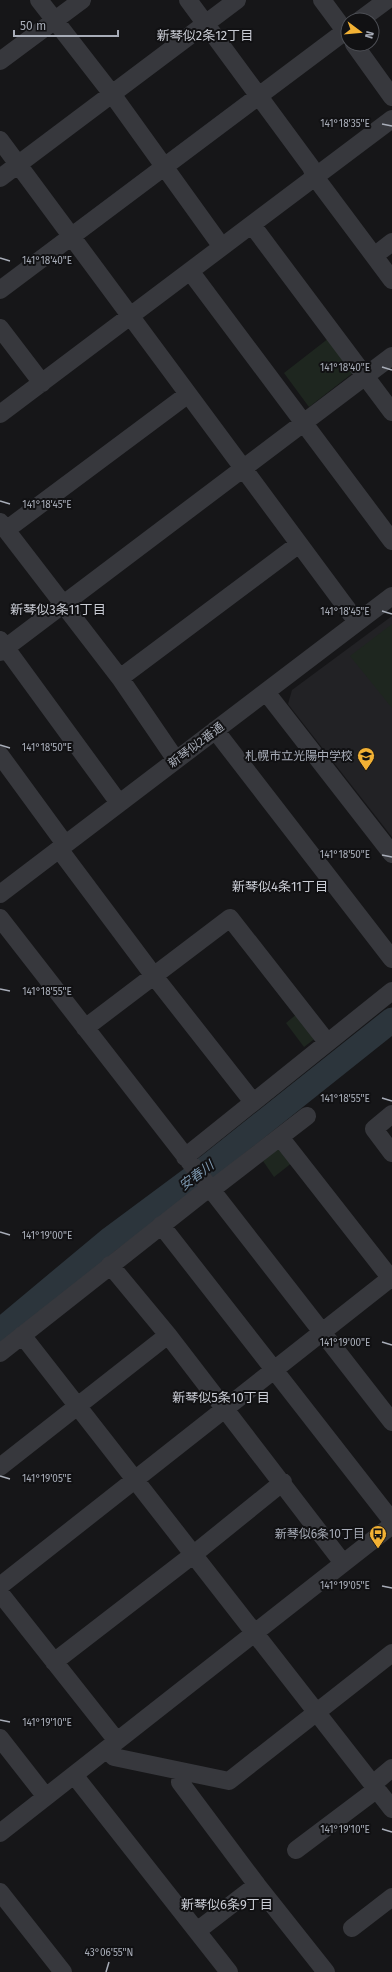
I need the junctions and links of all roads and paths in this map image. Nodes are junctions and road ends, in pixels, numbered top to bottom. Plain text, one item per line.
1 (39, 0) edge
2 (82, 0) edge
3 (188, 0) edge
4 (237, 0) edge
5 (322, 0) edge
6 (387, 0) edge
7 (371, 12) edge
8 (55, 21) junction
9 (340, 23) edge
10 (206, 24) junction
11 (340, 41) edge
12 (361, 52) edge
13 (0, 61) edge
14 (112, 94) junction
15 (260, 95) junction
16 (392, 97) edge
17 (392, 119) edge
18 (0, 140) edge
19 (18, 164) junction
20 (164, 167) junction
21 (315, 177) junction
22 (0, 178) edge
23 (252, 225) junction
24 (72, 236) junction
25 (392, 242) edge
26 (222, 247) junction
27 (374, 256) junction
28 (190, 271) junction
29 (392, 280) edge
30 (0, 290) edge
31 (131, 316) junction
32 (0, 328) edge
33 (392, 356) edge
34 (365, 376) junction
35 (42, 383) junction
36 (187, 395) junction
37 (392, 412) edge
38 (0, 414) edge
39 (304, 422) junction
40 (243, 469) junction
41 (3, 526) edge
42 (392, 542) edge
43 (299, 544) junction
44 (392, 596) edge
45 (64, 604) junction
46 (357, 622) junction
47 (2, 647) edge
48 (120, 678) junction
49 (266, 692) junction
50 (215, 730) junction
51 (0, 755) edge
52 (176, 760) junction
53 (119, 803) junction
54 (62, 847) junction
55 (392, 854) edge
56 (0, 894) edge
57 (0, 918) edge
58 (392, 959) edge
59 (154, 976) junction
60 (392, 991) edge
61 (85, 1028) junction
62 (327, 1042) junction
63 (253, 1102) junction
64 (392, 1114) edge
65 (307, 1116) dead end
66 (280, 1137) junction
67 (392, 1153) edge
68 (189, 1162) junction
69 (208, 1186) junction
70 (160, 1225) junction
71 (110, 1266) junction
72 (392, 1279) edge
73 (322, 1332) junction
74 (22, 1335) junction
75 (168, 1335) junction
76 (0, 1353) edge
77 (274, 1370) junction
78 (78, 1406) junction
79 (226, 1408) junction
80 (392, 1422) edge
81 (0, 1467) edge
82 (136, 1480) junction
83 (283, 1482) junction
84 (392, 1521) edge
85 (392, 1525) edge
86 (194, 1554) junction
87 (343, 1563) junction
88 (0, 1586) edge
89 (0, 1593) edge
90 (255, 1633) junction
91 (392, 1653) edge
92 (54, 1662) junction
93 (317, 1713) junction
94 (0, 1738) edge
95 (112, 1745) junction
96 (392, 1768) edge
97 (182, 1772) junction
98 (74, 1775) junction
99 (383, 1796) edge
100 (46, 1797) junction
101 (0, 1833) edge
102 (296, 1850) dead end
103 (257, 1885) junction
104 (0, 1892) edge
105 (392, 1897) edge
106 (352, 1928) dead end
107 (197, 1931) junction
108 (63, 1972) edge
109 (229, 1972) edge
110 (326, 1972) edge

1 - 8 street
2 - 8 street
3 - 10 street
4 - 10 street
5 - 9 street
6 - 7 street
8 - 13 street
8 - 14 street
10 - 14 street
10 - 15 street
11 - 15 street
12 - 16 street
14 - 19 street
14 - 20 street
15 - 20 street
15 - 21 street
17 - 21 street
18 - 19 street
19 - 22 street
19 - 24 street
20 - 24 street
20 - 26 street
21 - 23 street
21 - 27 street
23 - 26 street
23 - 34 street
24 - 30 street
24 - 31 street
25 - 27 street
26 - 28 street
27 - 29 street
28 - 31 street
28 - 39 street
31 - 35 street
31 - 36 street
32 - 35 street
33 - 34 street
34 - 37 street
34 - 39 street
35 - 38 street
36 - 40 street
36 - 41 street
39 - 40 street
39 - 42 street
40 - 43 street
40 - 45 street
41 - 45 street
43 - 46 street
43 - 48 street
44 - 46 street, 新琴似2番通
45 - 47 street
45 - 48 street
46 - 49 street, 新琴似2番通
47 - 53 street
48 - 52 street
49 - 50 street, 新琴似2番通
49 - 55 street
50 - 52 street, 新琴似2番通
50 - 58 street
51 - 54 street
52 - 53 street, 新琴似2番通
53 - 54 street, 新琴似2番通
54 - 56 street, 新琴似2番通
54 - 59 street
57 - 61 street
59 - 61 street
59 - 62 street
59 - 63 street
60 - 62 street
61 - 68 street
62 - 63 street
63 - 68 street
64 - 67 street
65 - 66 street
66 - 69 street
66 - 72 street
68 - 69 street
69 - 70 street
69 - 73 street
70 - 71 street
70 - 77 street
71 - 74 street
71 - 75 street
72 - 73 street
73 - 77 street
73 - 80 street
74 - 76 street
74 - 78 street
75 - 78 street
75 - 79 street
77 - 79 street
77 - 84 street
78 - 81 street
78 - 82 street
79 - 82 street
79 - 83 street
82 - 86 street
82 - 88 street
83 - 86 street
83 - 87 street
85 - 87 street
86 - 90 street
86 - 92 street
87 - 90 street
89 - 92 street
90 - 93 street
90 - 95 street
91 - 93 street
92 - 95 street
93 - 97 street
93 - 99 street
94 - 100 street
95 - 97 street
95 - 98 street
96 - 99 street
97 - 103 street
98 - 100 street
98 - 107 street
99 - 102 street
100 - 101 street
103 - 107 street
103 - 110 street
104 - 108 street
105 - 106 street
107 - 109 street

